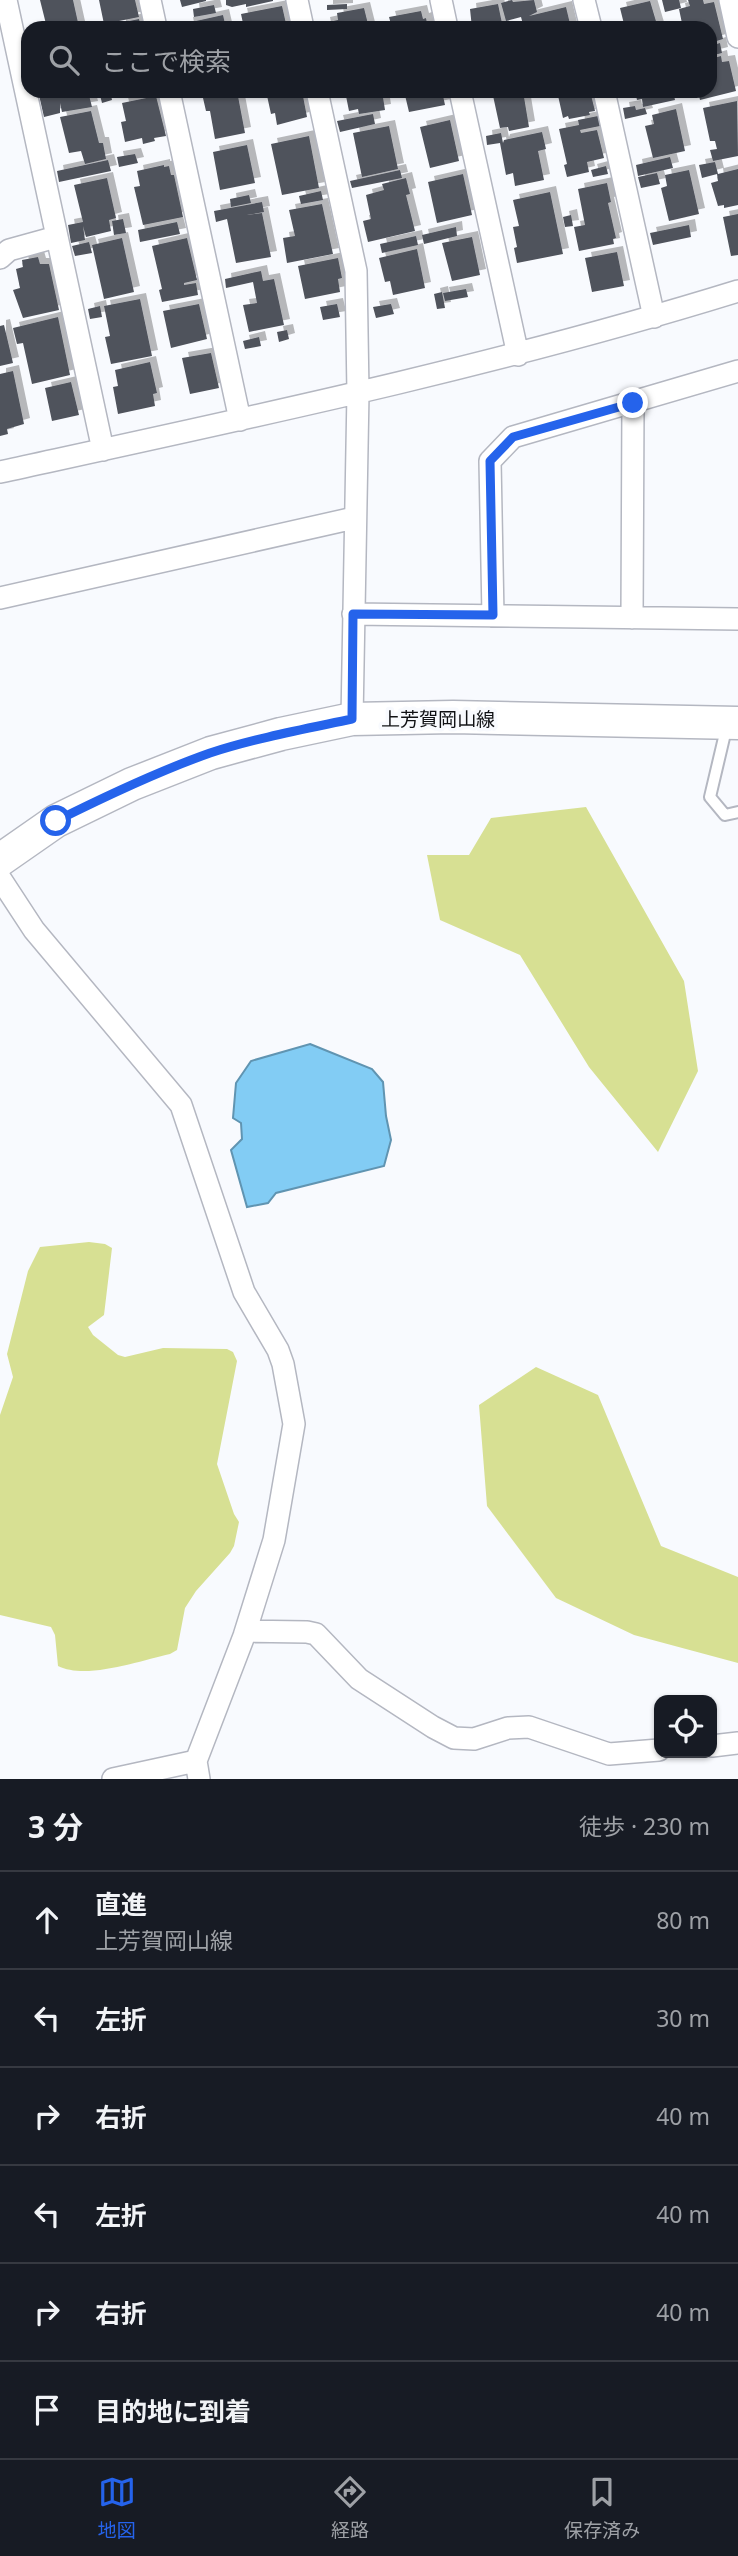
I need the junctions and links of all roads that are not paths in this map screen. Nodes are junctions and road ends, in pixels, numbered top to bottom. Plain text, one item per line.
1 (6, 0) edge
2 (150, 0) edge
3 (297, 0) edge
4 (440, 0) edge
5 (584, 0) edge
6 (730, 0) edge
7 (154, 21) edge
8 (302, 21) edge
9 (445, 21) edge
10 (588, 21) edge
11 (738, 37) edge
12 (21, 71) edge
13 (27, 98) edge
14 (171, 98) edge
15 (319, 98) edge
16 (462, 98) edge
17 (606, 98) edge
18 (56, 237) junction
19 (0, 258) edge
20 (738, 291) edge
21 (654, 317) junction
22 (518, 355) junction
23 (738, 371) edge
24 (358, 393) junction
25 (633, 403) junction
26 (240, 420) junction
27 (103, 450) junction
28 (0, 472) edge
29 (354, 518) junction
30 (0, 598) edge
31 (353, 614) junction
32 (493, 615) junction
33 (632, 618) junction
34 (738, 619) edge
35 (352, 719) junction
36 (733, 722) edge
37 (738, 812) edge
38 (0, 860) edge
39 (0, 877) edge
40 (246, 1631) junction
41 (738, 1743) edge
42 (717, 1745) edge
43 (654, 1751) edge
44 (198, 1770) edge
45 (113, 1779) edge

1 - 12 street
2 - 7 street
3 - 8 street
4 - 9 street
5 - 10 street
6 - 11 street
13 - 18 street
14 - 26 street
15 - 24 street
16 - 22 street
17 - 21 street
18 - 19 street
18 - 27 street
20 - 21 street
21 - 22 street
22 - 24 street
23 - 25 street
24 - 26 street
24 - 29 street
25 - 32 street
25 - 33 street
26 - 27 street
27 - 28 street
29 - 30 street
29 - 31 street
31 - 32 street
31 - 35 street
32 - 33 street
33 - 34 street
35 - 36 main road, 上芳賀岡山線
35 - 38 main road, 上芳賀岡山線
36 - 37 lane
39 - 40 street
40 - 43 street
40 - 44 street
41 - 42 street
44 - 45 street

